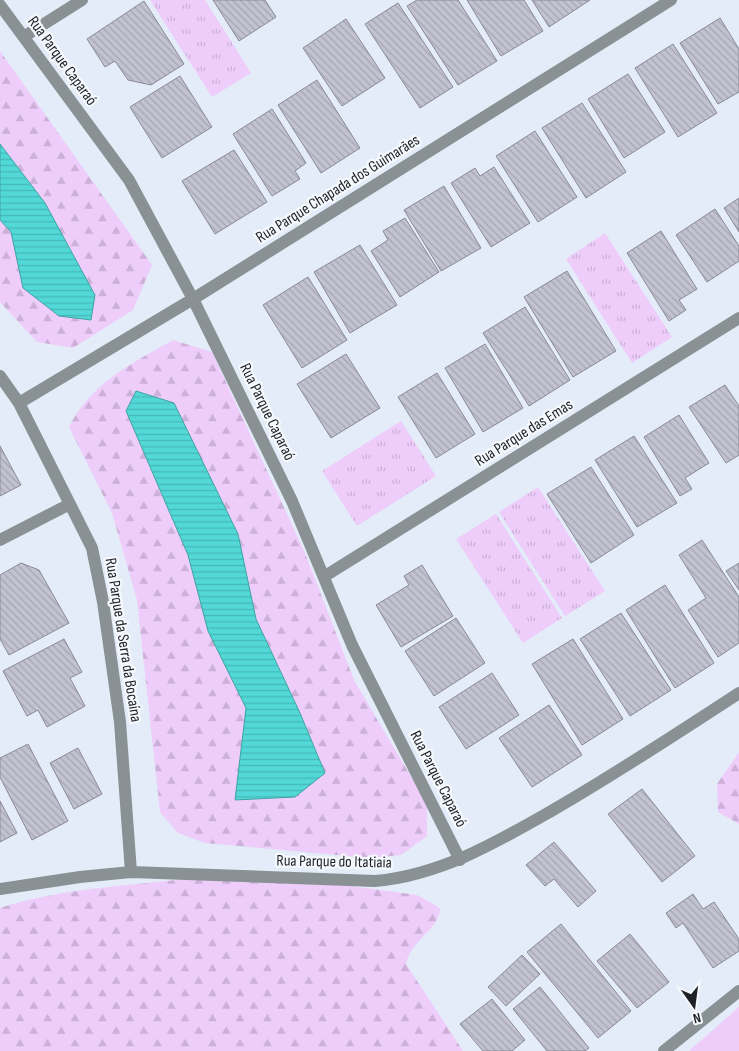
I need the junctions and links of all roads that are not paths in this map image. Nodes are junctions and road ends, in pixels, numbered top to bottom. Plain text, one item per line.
1 (82, 0) edge
2 (671, 0) edge
3 (0, 5) edge
4 (25, 36) junction
5 (193, 299) junction
6 (739, 318) edge
7 (0, 376) edge
8 (19, 403) junction
9 (70, 504) junction
10 (0, 540) edge
11 (325, 576) junction
12 (739, 693) edge
13 (460, 860) junction
14 (131, 872) junction
15 (0, 890) edge
16 (739, 991) edge
17 (664, 1051) edge

1 - 4 street
2 - 5 street, Rua Parque Chapada dos Guimarães
3 - 4 street, Rua Parque Caparaó
4 - 5 street, Rua Parque Caparaó
5 - 8 street, Rua Parque Chapada dos Guimarães
5 - 11 street, Rua Parque Caparaó
6 - 11 street, Rua Parque das Emas
7 - 8 street, Rua Parque da Serra da Bocaína
8 - 9 street, Rua Parque da Serra da Bocaína
9 - 10 street
9 - 14 street, Rua Parque da Serra da Bocaína
11 - 13 street, Rua Parque Caparaó
12 - 13 street, Rua Parque do Itatiaia
13 - 14 street, Rua Parque do Itatiaia
14 - 15 street, Rua Parque do Itatiaia
16 - 17 street

